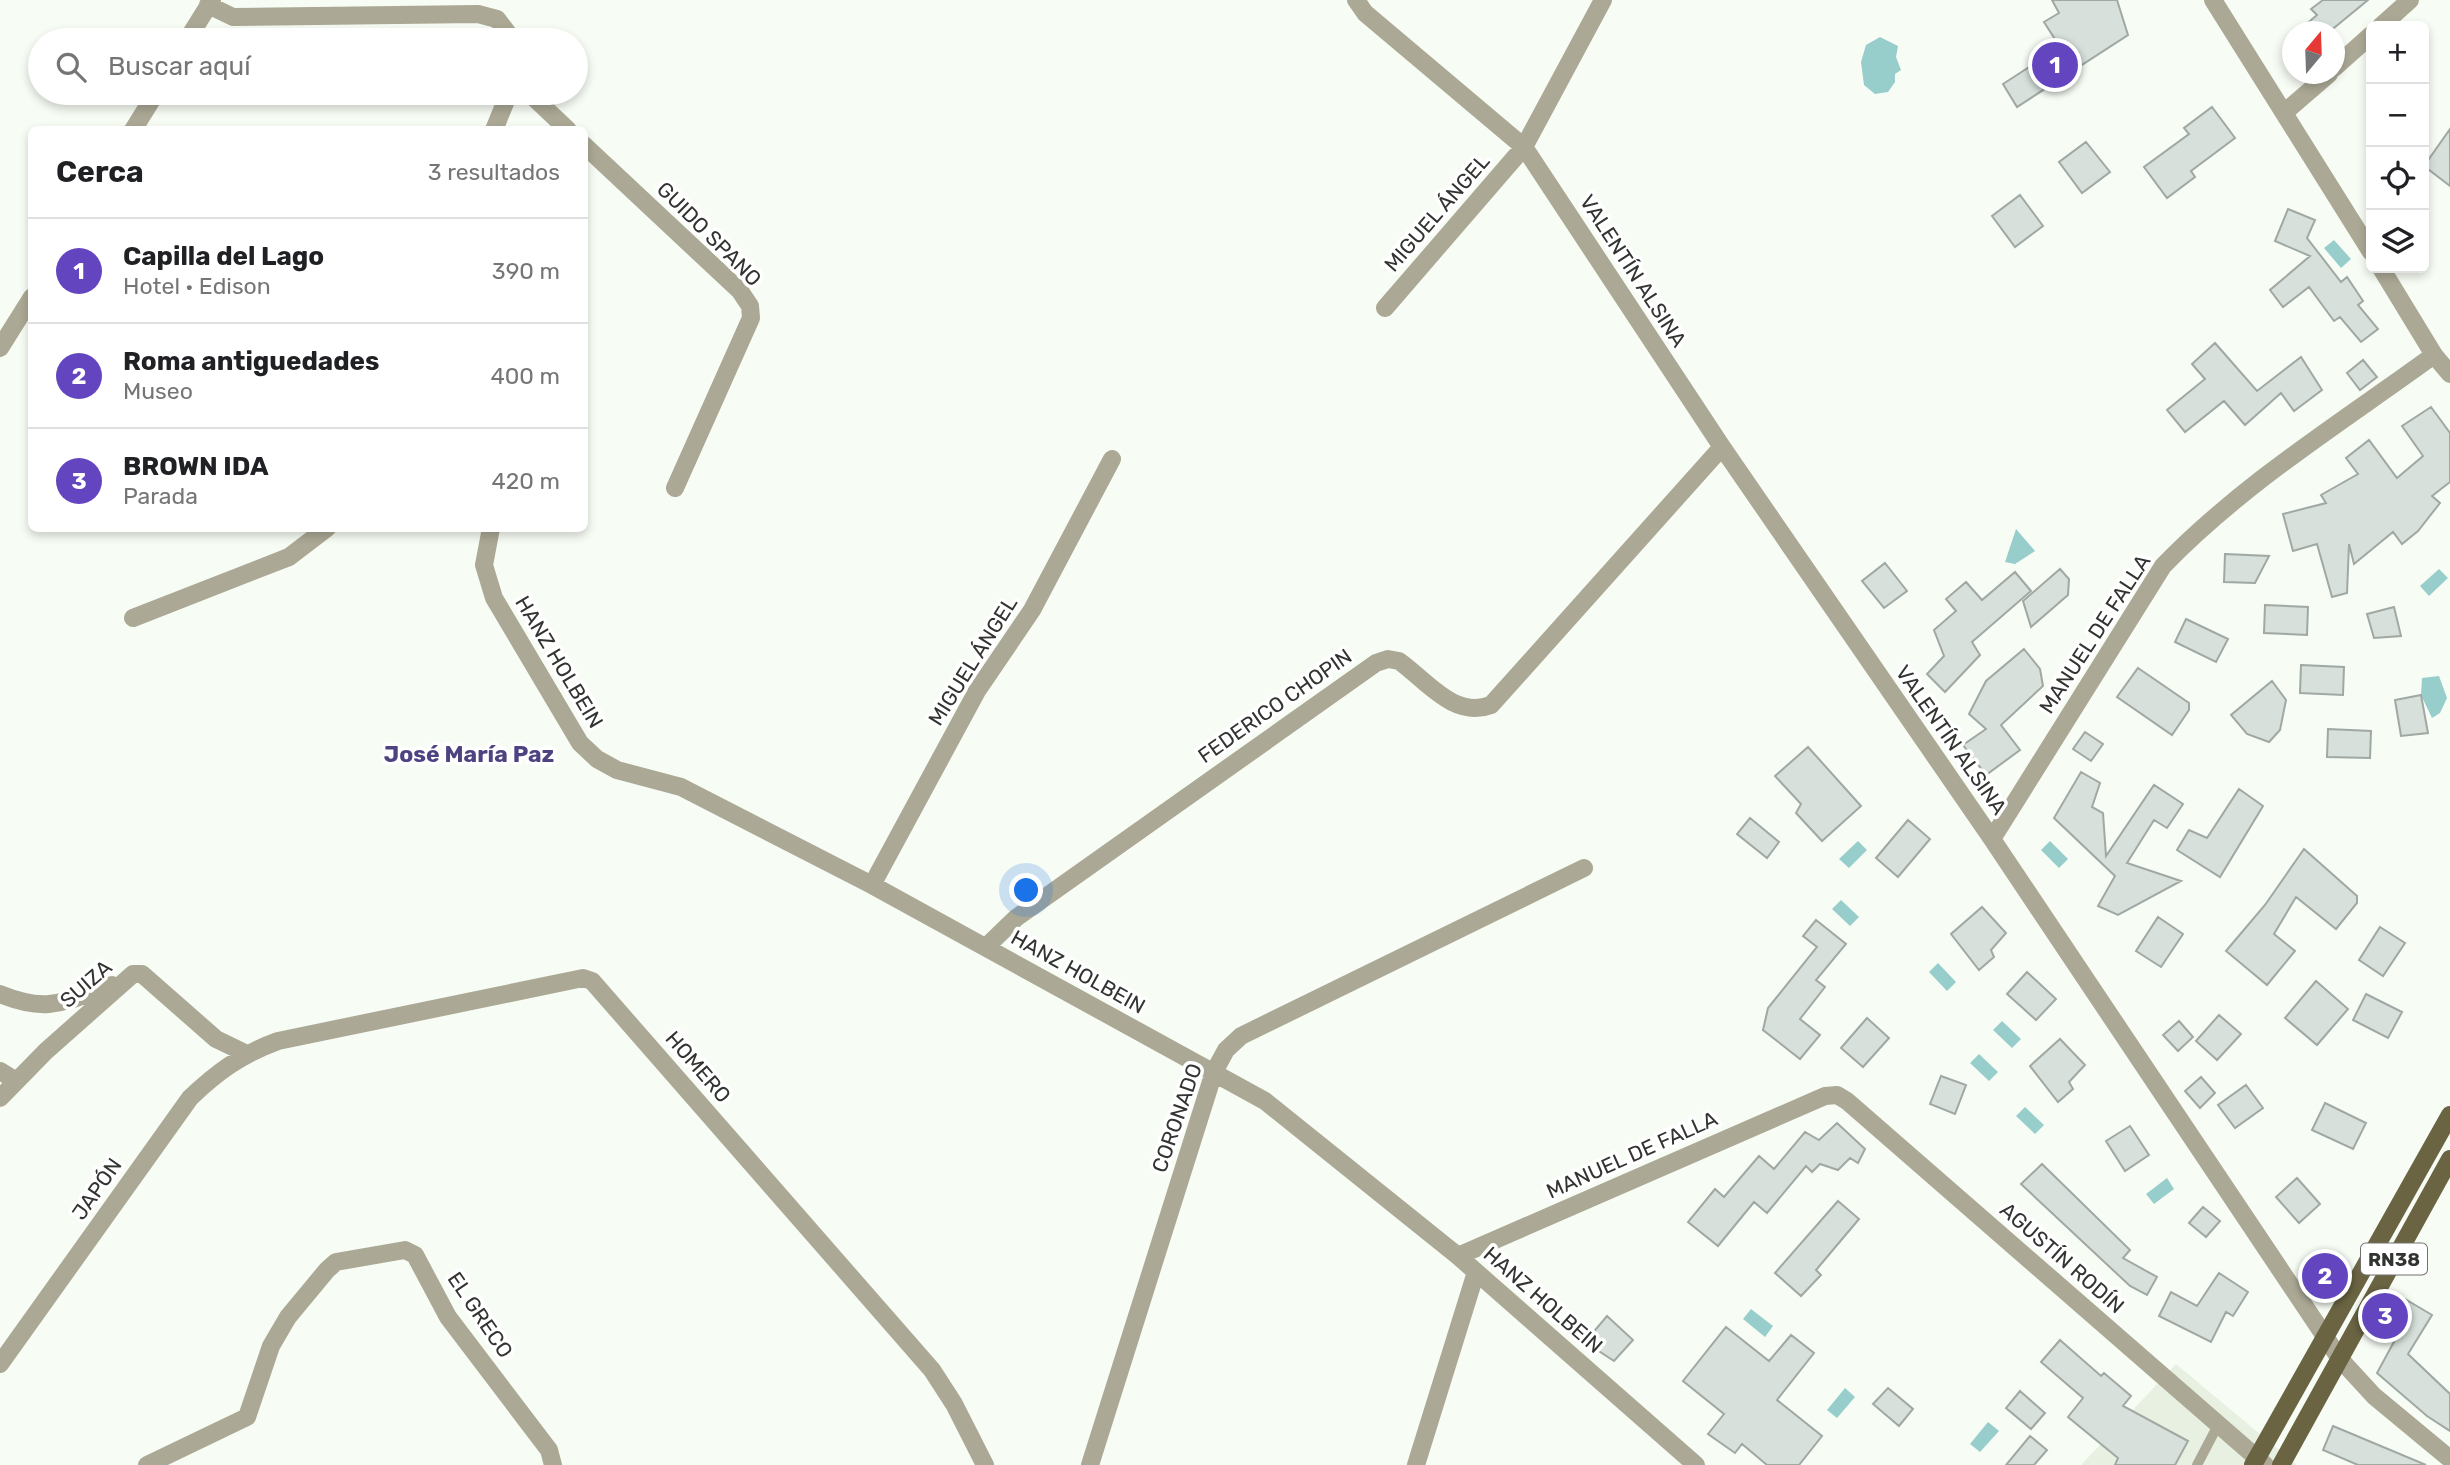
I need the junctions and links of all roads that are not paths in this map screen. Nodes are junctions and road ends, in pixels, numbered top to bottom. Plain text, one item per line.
1 (1356, 0) edge
2 (1602, 0) edge
3 (2213, 0) edge
4 (2410, 0) edge
5 (210, 3) edge
6 (2387, 21) edge
7 (194, 28) edge
8 (504, 28) edge
9 (2366, 39) edge
10 (2345, 58) edge
11 (2318, 84) edge
12 (149, 105) edge
13 (504, 105) edge
14 (541, 105) edge
15 (2286, 112) junction
16 (136, 126) edge
17 (496, 126) edge
18 (564, 126) edge
19 (1524, 147) junction
20 (588, 149) edge
21 (2366, 244) edge
22 (2384, 273) edge
23 (28, 303) edge
24 (1385, 308) dead end
25 (3, 338) edge
26 (2434, 355) junction
27 (2450, 374) edge
28 (1721, 447) junction
29 (1112, 459) dead end
30 (676, 488) dead end
31 (322, 532) edge
32 (490, 532) edge
33 (133, 618) dead end
34 (1992, 839) junction
35 (1584, 868) dead end
36 (872, 885) junction
37 (986, 947) junction
38 (122, 981) junction
39 (0, 993) edge
40 (245, 1053) junction
41 (0, 1071) edge
42 (1214, 1072) junction
43 (16, 1081) junction
44 (1825, 1096) joint
45 (0, 1098) edge
46 (2450, 1115) edge
47 (2450, 1159) edge
48 (2401, 1199) junction
49 (1458, 1256) junction
50 (1476, 1272) junction
51 (2326, 1334) junction
52 (2340, 1359) junction
53 (0, 1364) edge
54 (2218, 1425) junction
55 (2450, 1459) edge
56 (2284, 1460) edge
57 (2258, 1463) edge
58 (147, 1465) edge
59 (553, 1465) edge
60 (985, 1465) edge
61 (1090, 1465) edge
62 (1416, 1465) edge
63 (1696, 1465) edge
64 (2197, 1465) edge

1 - 19 street, VALENTÍN ALSINA
2 - 19 street, MIGUEL ÁNGEL
3 - 15 street
4 - 6 street
5 - 7 street
5 - 8 street
9 - 10 street
11 - 15 street
12 - 16 street
13 - 17 street
14 - 18 street
15 - 21 street
19 - 24 street, MIGUEL ÁNGEL
19 - 28 street, VALENTÍN ALSINA
20 - 30 street, GUIDO SPANO
22 - 26 street
23 - 25 street
26 - 27 street
26 - 34 street, MANUEL DE FALLA
28 - 34 street, VALENTÍN ALSINA
28 - 37 street, FEDERICO CHOPIN
29 - 36 street, MIGUEL ÁNGEL
31 - 33 street
32 - 36 street, HANZ HOLBEIN
34 - 51 street, VALENTÍN ALSINA
35 - 42 street, CORONADO
36 - 37 street, HANZ HOLBEIN
37 - 42 street, HANZ HOLBEIN
38 - 39 street
38 - 40 street, SUIZA
38 - 43 street, SUIZA
40 - 53 street, JAPÓN
40 - 60 street, HOMERO
41 - 43 street
42 - 49 street, HANZ HOLBEIN
42 - 61 street, CORONADO
43 - 45 street, SUIZA
44 - 49 street, MANUEL DE FALLA
44 - 54 street, AGUSTÍN RODÍN
46 - 48 main road, RN38
47 - 52 main road, RN38
48 - 51 main road, RN38
48 - 52 main road
49 - 50 street, HANZ HOLBEIN
50 - 62 street
50 - 63 street, HANZ HOLBEIN
51 - 52 street, VALENTÍN ALSINA
51 - 56 main road
51 - 57 main road, RN38
52 - 55 street, VALENTÍN ALSINA
52 - 56 main road, RN38
54 - 57 street, AGUSTÍN RODÍN
54 - 64 lane
58 - 59 street, EL GRECO

